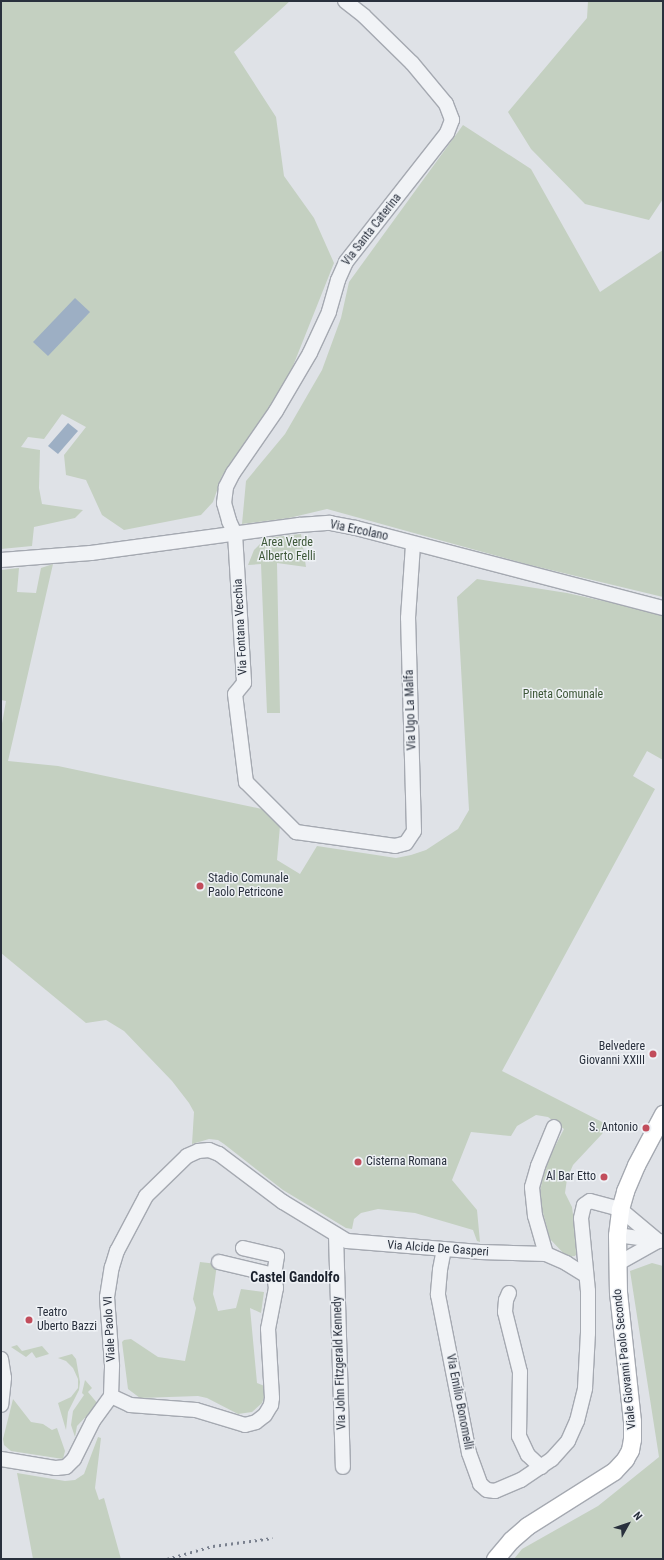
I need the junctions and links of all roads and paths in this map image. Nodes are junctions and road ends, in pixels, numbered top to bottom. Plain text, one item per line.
1 (345, 1) edge
2 (235, 534) junction
3 (413, 544) junction
4 (1, 560) edge
5 (663, 608) edge
6 (376, 842) joint
7 (663, 1114) edge
8 (554, 1127) dead end
9 (205, 1150) joint
10 (620, 1209) junction
11 (336, 1235) junction
12 (617, 1235) junction
13 (661, 1242) edge
14 (243, 1248) dead end
15 (444, 1249) junction
16 (546, 1254) junction
17 (219, 1262) dead end
18 (617, 1264) junction
19 (274, 1275) junction
20 (585, 1275) junction
21 (509, 1293) dead end
22 (1, 1359) edge
23 (111, 1396) junction
24 (1, 1405) edge
25 (1, 1459) edge
26 (343, 1467) dead end
27 (541, 1467) junction
28 (495, 1559) edge

1 - 2 street, Via Santa Caterina
2 - 3 street, Via Ercolano
2 - 4 street, Via Ercolano
2 - 6 street, Via Fontana Vecchia
3 - 5 street, Via Ercolano
3 - 6 street, Via Ugo La Malfa
7 - 10 main road, Viale Giovanni Paolo Secondo
8 - 16 street
9 - 11 street, Via Alcide De Gasperi
9 - 23 street, Viale Paolo VI
10 - 12 main road, Viale Giovanni Paolo Secondo
10 - 13 street
10 - 20 street
11 - 15 street, Via Alcide De Gasperi
11 - 26 street, Via John Fitzgerald Kennedy
12 - 13 street
12 - 18 main road, Viale Giovanni Paolo Secondo
13 - 18 street
14 - 19 street
15 - 16 street, Via Alcide De Gasperi
15 - 27 street, Via Emilio Bonomelli
16 - 20 street, Via Alcide De Gasperi
17 - 19 street
18 - 28 main road, Viale Giovanni Paolo Secondo
19 - 23 street
20 - 27 street, Via Emilio Bonomelli
21 - 27 street
22 - 24 street
23 - 25 street

